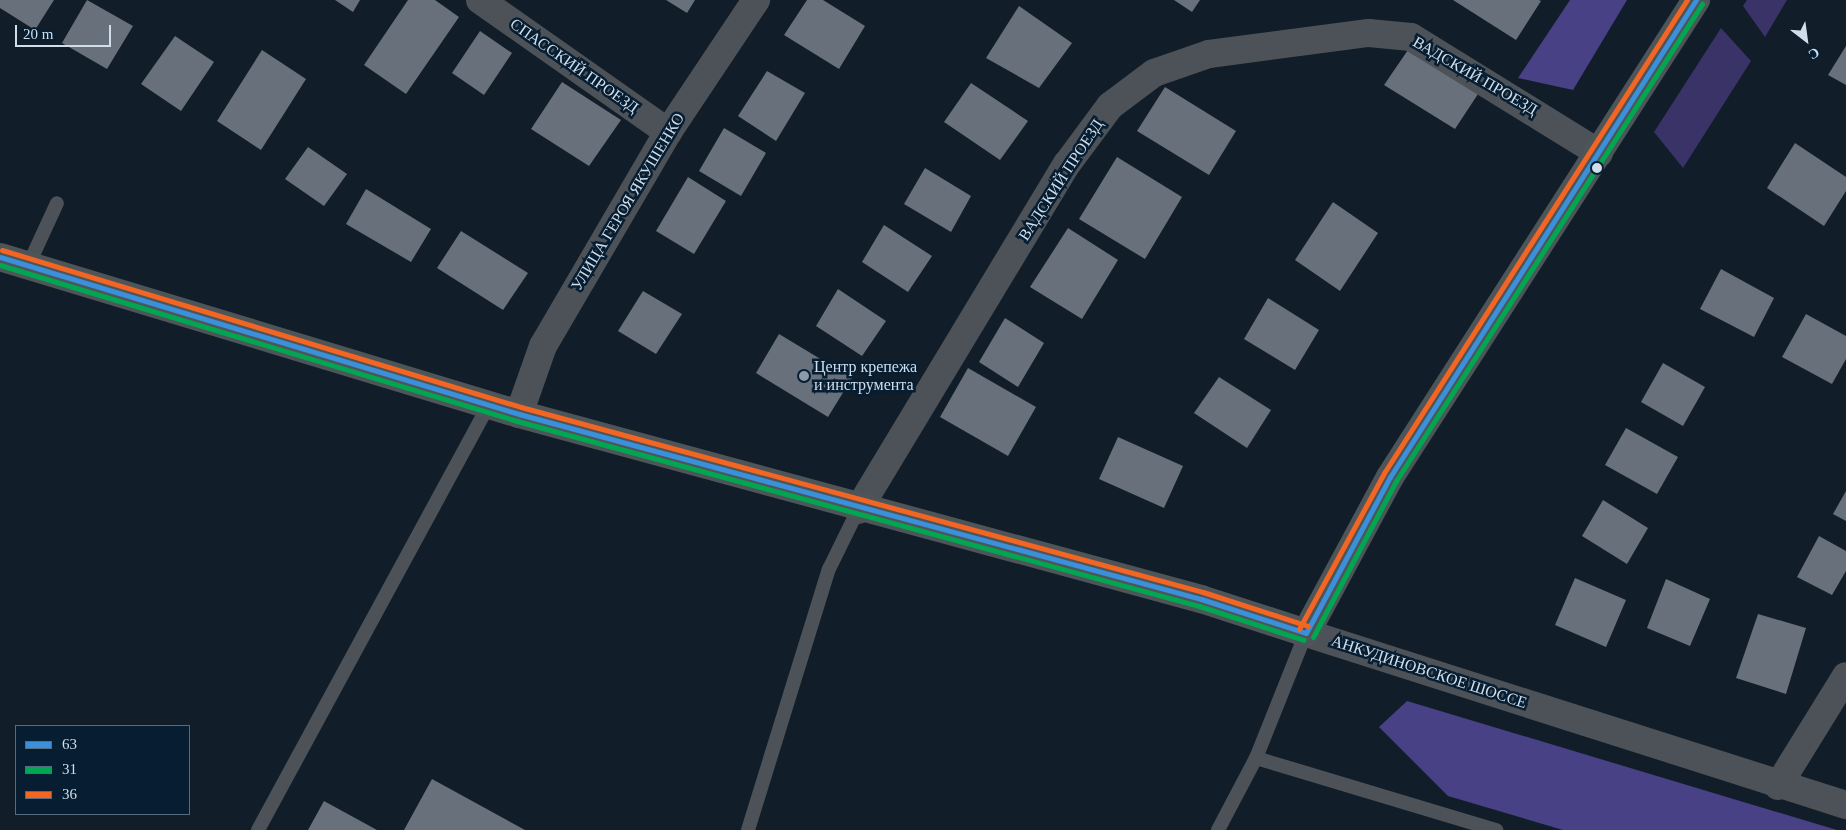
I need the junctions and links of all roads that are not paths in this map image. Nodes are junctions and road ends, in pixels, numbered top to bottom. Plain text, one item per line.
1 (480, 0) edge
2 (756, 0) edge
3 (1696, 0) edge
4 (668, 132) junction
5 (1599, 153) junction
6 (57, 203) dead end
7 (0, 257) edge
8 (28, 266) junction
9 (489, 405) junction
10 (519, 414) junction
11 (858, 510) junction
12 (1306, 632) junction
13 (1846, 676) edge
14 (1256, 758) junction
15 (1778, 786) junction
16 (1846, 805) edge
17 (258, 830) edge
18 (748, 830) edge
19 (1218, 830) edge
20 (1496, 830) edge

1 - 4 street, СПАССКИЙ ПРОЕЗД
2 - 4 street, УЛИЦА ГЕРОЯ ЯКУШЕНКО
3 - 5 main road
4 - 10 street, УЛИЦА ГЕРОЯ ЯКУШЕНКО
5 - 11 street, ВАДСКИЙ ПРОЕЗД
5 - 12 main road
6 - 8 lane
7 - 8 main road, АНКУДИНОВСКОЕ ШОССЕ
8 - 9 main road, АНКУДИНОВСКОЕ ШОССЕ
9 - 10 main road, АНКУДИНОВСКОЕ ШОССЕ
9 - 17 lane
10 - 11 main road, АНКУДИНОВСКОЕ ШОССЕ
11 - 12 main road, АНКУДИНОВСКОЕ ШОССЕ
11 - 18 lane
12 - 14 lane
12 - 15 street, АНКУДИНОВСКОЕ ШОССЕ
13 - 15 street
14 - 19 lane
14 - 20 lane
15 - 16 street, АНКУДИНОВСКОЕ ШОССЕ

